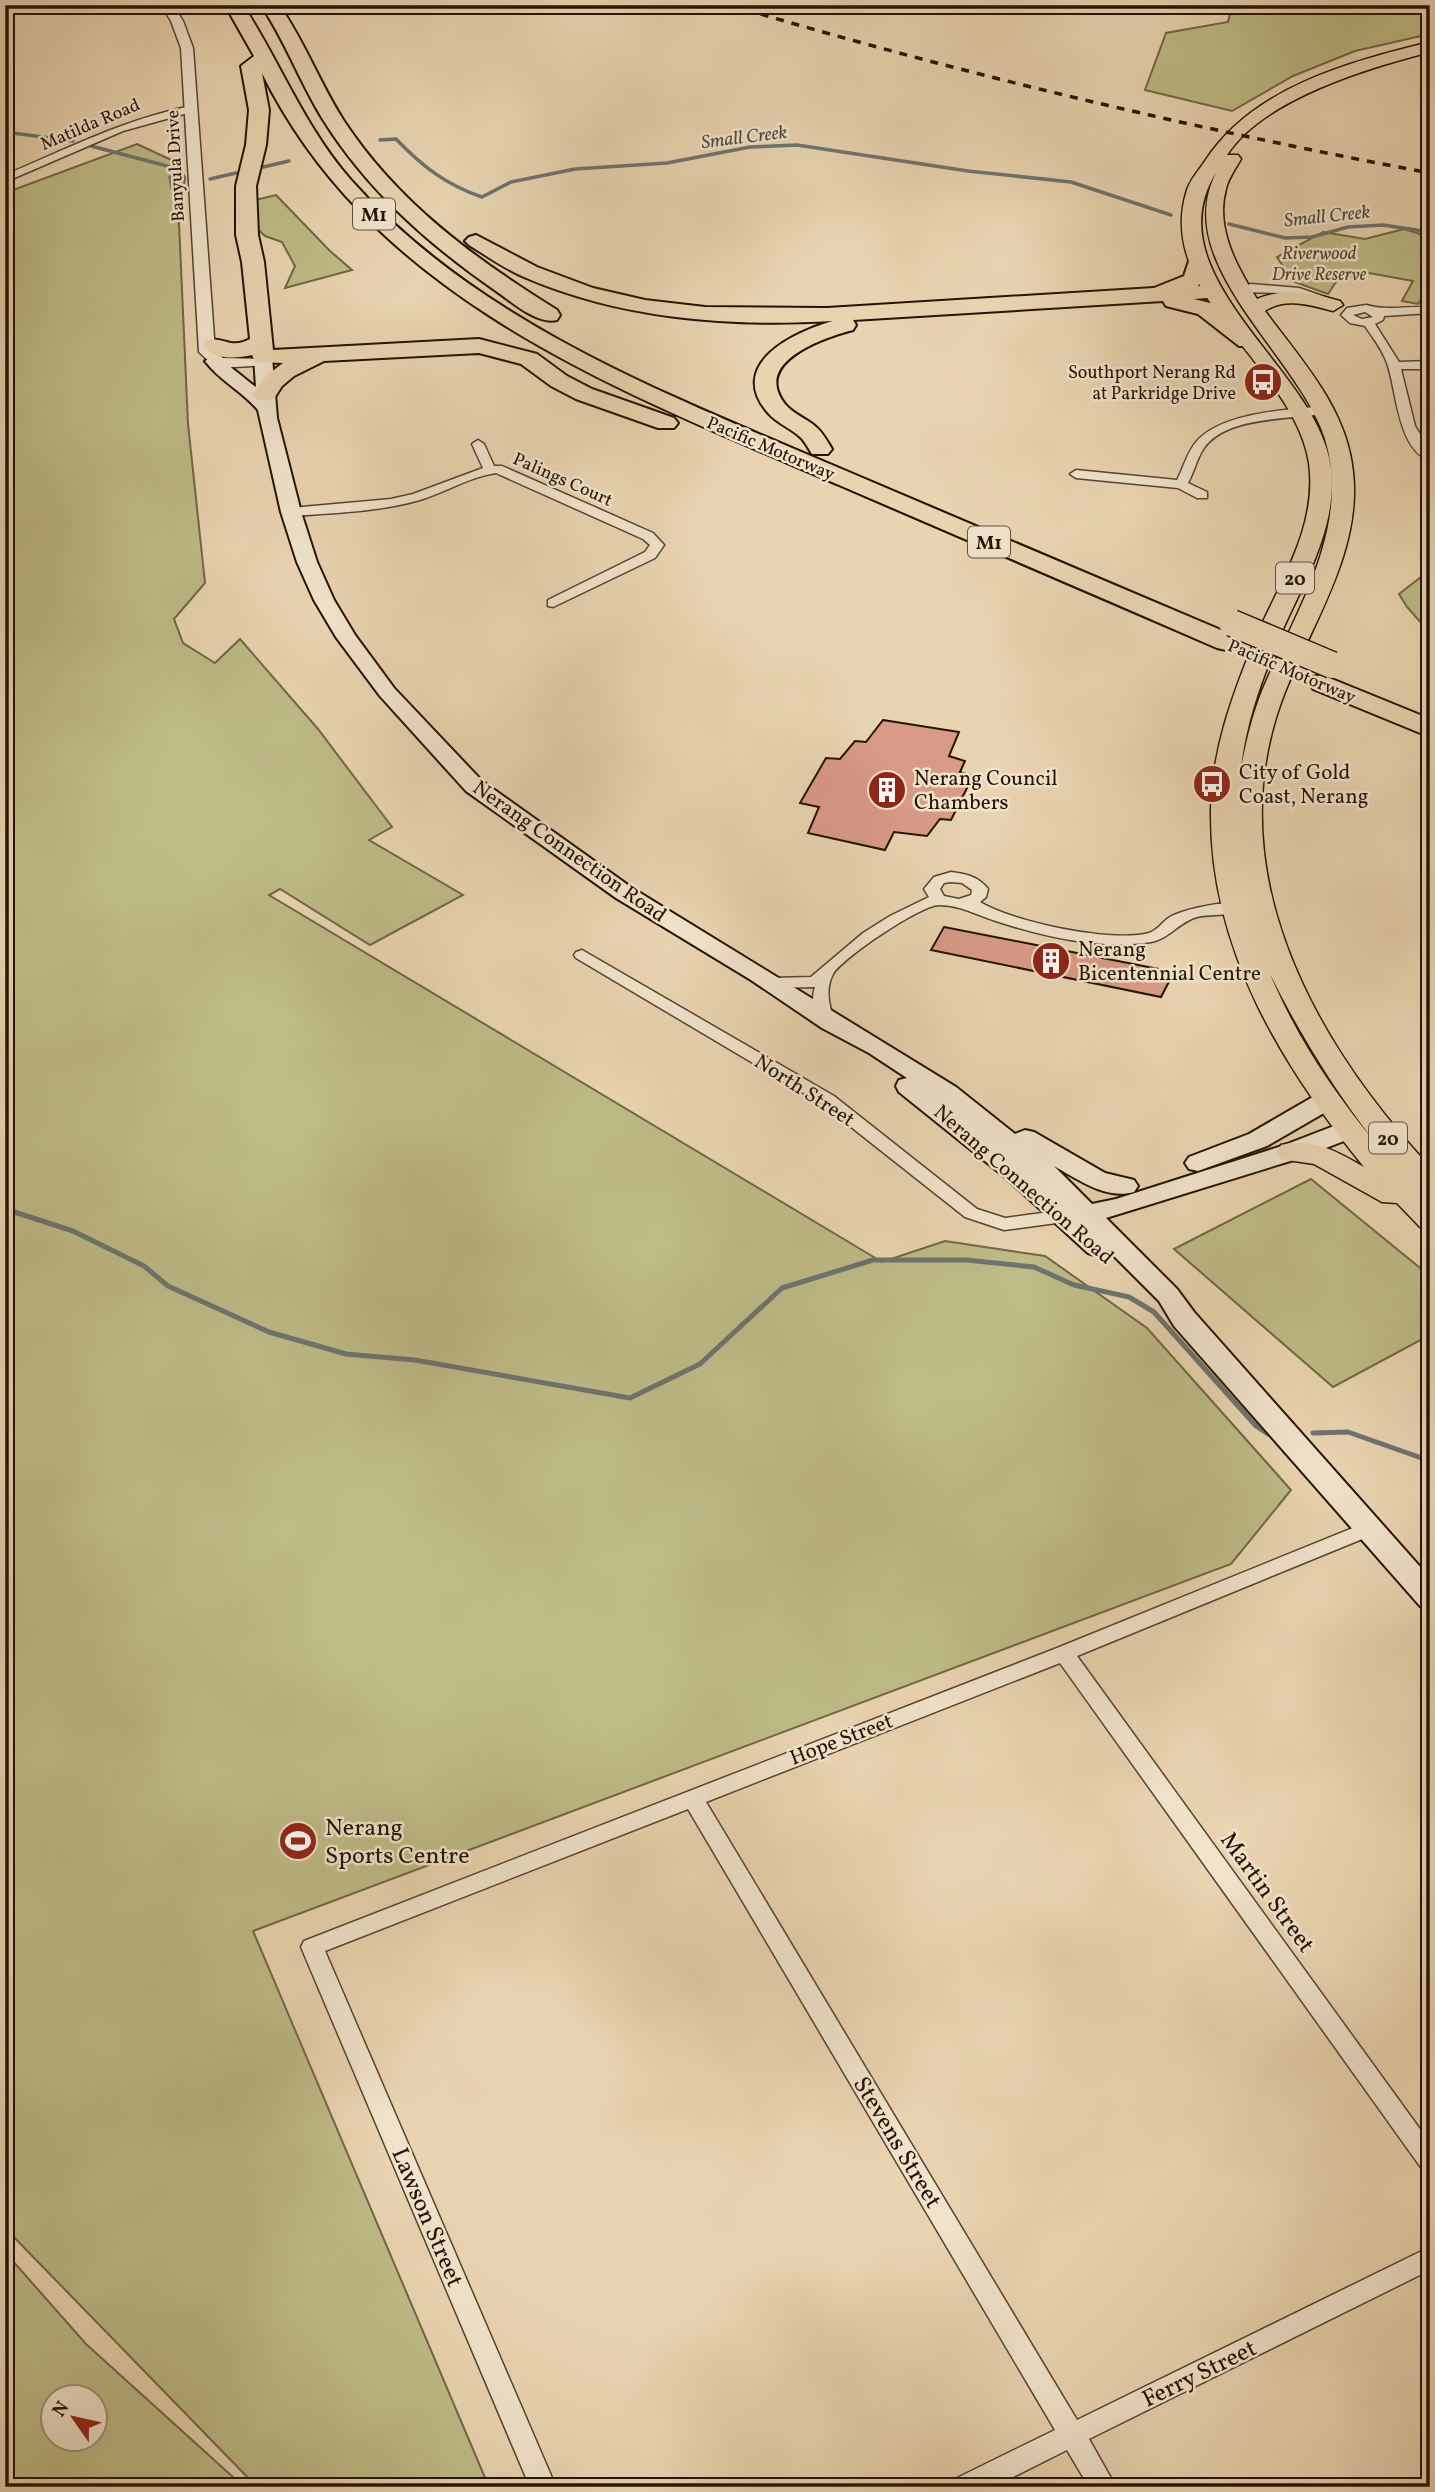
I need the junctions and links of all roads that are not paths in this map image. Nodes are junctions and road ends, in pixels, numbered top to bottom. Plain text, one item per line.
1 (167, 5) edge
2 (234, 5) edge
3 (270, 5) edge
4 (1430, 47) edge
5 (264, 58) junction
6 (1430, 61) edge
7 (191, 109) junction
8 (5, 179) edge
9 (398, 200) junction
10 (1218, 238) junction
11 (1198, 263) junction
12 (1278, 288) junction
13 (1214, 294) junction
14 (1127, 296) junction
15 (1245, 298) junction
16 (1174, 301) junction
17 (1346, 310) junction
18 (1430, 310) edge
19 (1373, 318) junction
20 (562, 323) dead end
21 (1247, 341) junction
22 (594, 342) dead end
23 (212, 345) junction
24 (349, 353) junction
25 (262, 354) junction
26 (324, 356) junction
27 (1430, 365) edge
28 (1394, 366) junction
29 (266, 402) junction
30 (1324, 410) junction
31 (1298, 412) junction
32 (752, 441) junction
33 (478, 444) dead end
34 (820, 449) junction
35 (1430, 457) edge
36 (490, 470) junction
37 (1076, 474) dead end
38 (1181, 484) junction
39 (1202, 495) dead end
40 (291, 512) junction
41 (553, 603) dead end
42 (1229, 633) junction
43 (1327, 674) junction
44 (1430, 707) edge
45 (1430, 729) edge
46 (938, 899) junction
47 (970, 902) junction
48 (1262, 907) junction
49 (1233, 909) junction
50 (582, 955) dead end
51 (826, 975) junction
52 (771, 983) junction
53 (828, 1022) junction
54 (947, 1093) junction
55 (1339, 1096) junction
56 (1348, 1130) junction
57 (1291, 1152) junction
58 (1125, 1186) junction
59 (1180, 1188) junction
60 (1427, 1200) edge
61 (1078, 1212) junction
62 (1117, 1242) junction
63 (1184, 1319) junction
64 (1370, 1528) junction
65 (1430, 1598) edge
66 (1064, 1653) junction
67 (692, 1797) junction
68 (312, 1947) joint
69 (1430, 2162) edge
70 (1430, 2258) edge
71 (1073, 2436) junction
72 (543, 2487) edge
73 (967, 2487) edge
74 (1103, 2487) edge

1 - 7 street, Banyula Drive
2 - 5 highway, Pacific Motorway / M1
3 - 9 highway, M1
4 - 11 main road, 20
5 - 25 highway
5 - 32 highway, Pacific Motorway / M1
6 - 10 main road, 20
7 - 8 street, Matilda Road
7 - 23 street, Banyula Drive
9 - 14 highway
9 - 20 highway, M1
10 - 12 main road
10 - 15 main road, 20
11 - 13 main road, 20
11 - 14 highway
12 - 15 street
12 - 17 street
13 - 14 highway
13 - 15 main road
13 - 16 highway
13 - 21 main road, 20
15 - 17 main road
15 - 30 main road, 20
16 - 21 highway
16 - 34 highway
17 - 19 street
18 - 19 street
19 - 28 street
21 - 31 main road, 20
22 - 34 highway, Pacific Motorway / M1
23 - 25 highway
23 - 29 main road
24 - 25 highway
24 - 26 highway
24 - 32 highway
25 - 26 highway
25 - 29 main road, Nerang Connection Road
26 - 29 highway
27 - 28 street
28 - 35 street
29 - 40 main road, Nerang Connection Road
30 - 31 street
30 - 48 main road, 20
31 - 38 street
31 - 49 main road, 20
32 - 42 highway, Pacific Motorway / M1
33 - 36 street
34 - 42 highway, Pacific Motorway / M1
36 - 40 street, Palings Court
36 - 41 street, Palings Court
37 - 38 street
38 - 39 street
40 - 52 main road, Nerang Connection Road
42 - 43 highway, Pacific Motorway / M1
43 - 44 highway, Pacific Motorway / M1
43 - 45 highway, Pacific Motorway / M1
46 - 47 street
46 - 47 street
46 - 51 street
47 - 49 street
48 - 49 street
48 - 55 main road, 20
49 - 55 main road, 20
50 - 61 street, North Street
51 - 52 street
51 - 53 street
52 - 53 main road, Nerang Connection Road
53 - 54 main road, Nerang Connection Road
53 - 61 main road, Nerang Connection Road
54 - 58 main road
54 - 61 main road, Nerang Connection Road
55 - 56 main road
55 - 58 main road, North Street
55 - 60 main road, 20
56 - 57 main road, North Street
56 - 60 main road, 20
57 - 59 main road, North Street
57 - 60 main road
58 - 61 main road, North Street
59 - 61 main road, North Street
59 - 62 main road
61 - 62 main road, Nerang Connection Road
61 - 63 main road, Nerang Connection Road
62 - 63 main road, Nerang Connection Road
63 - 64 main road, Nerang Connection Road
64 - 65 main road
64 - 66 street, Hope Street
66 - 67 street, Hope Street
66 - 69 street, Martin Street
67 - 68 street, Hope Street
67 - 71 street, Stevens Street
68 - 72 street, Lawson Street
70 - 71 street, Ferry Street
71 - 73 street, Ferry Street
71 - 74 street, Stevens Street

